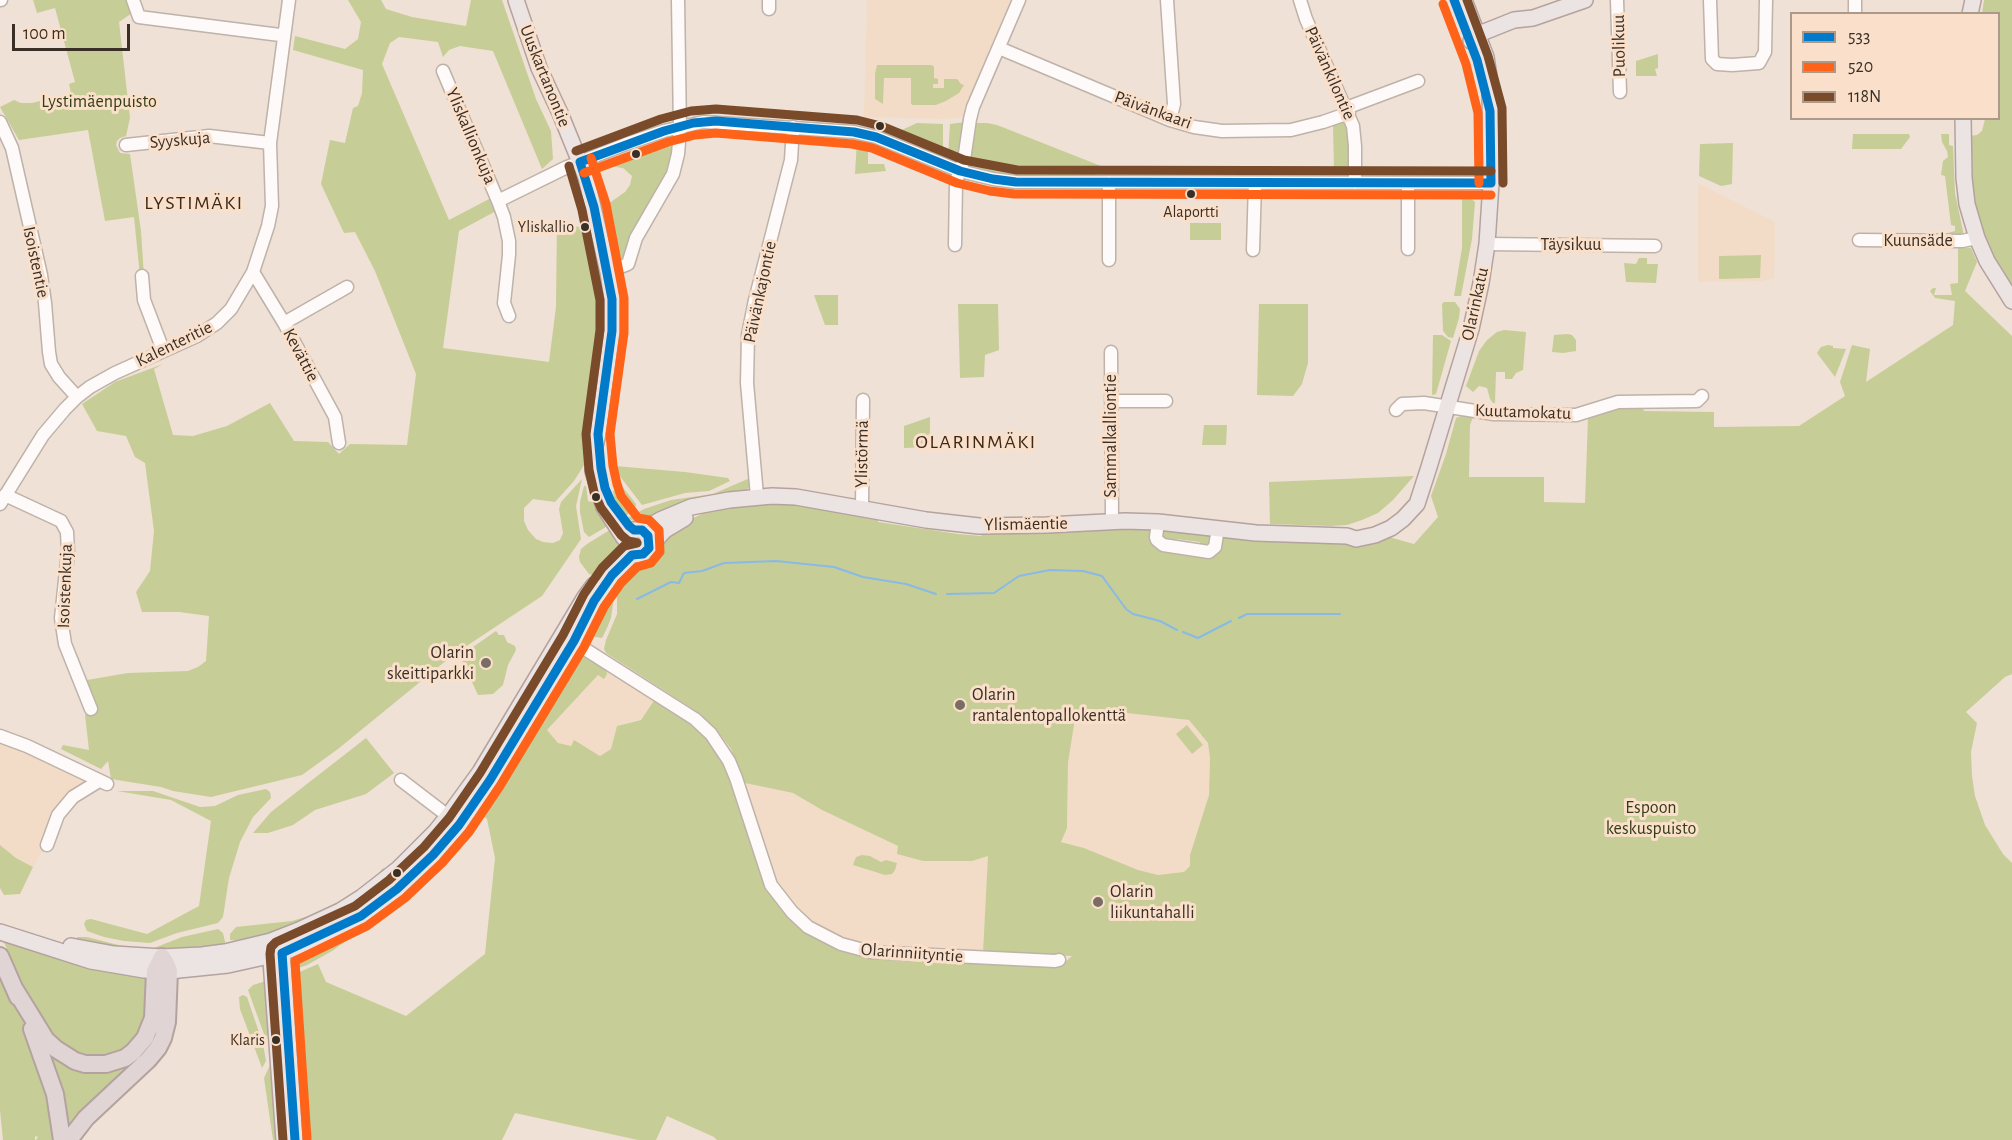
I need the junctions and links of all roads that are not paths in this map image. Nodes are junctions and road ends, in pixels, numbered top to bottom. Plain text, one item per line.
1 (133, 0) edge
2 (289, 0) edge
3 (516, 0) edge
4 (678, 0) edge
5 (1018, 0) edge
6 (1167, 0) edge
7 (1300, 0) edge
8 (1454, 0) edge
9 (1464, 0) edge
10 (1585, 0) edge
11 (1617, 0) edge
12 (1710, 0) edge
13 (1766, 0) edge
14 (280, 35) dead end
15 (1477, 39) junction
16 (999, 48) junction
17 (443, 71) dead end
18 (1418, 81) dead end
19 (1620, 92) dead end
20 (1347, 111) junction
21 (1170, 120) junction
22 (1963, 120) edge
23 (0, 122) edge
24 (679, 126) junction
25 (794, 127) junction
26 (270, 143) junction
27 (126, 145) dead end
28 (579, 162) junction
29 (960, 171) junction
30 (1109, 182) junction
31 (1255, 183) junction
32 (1355, 183) junction
33 (1408, 183) junction
34 (1491, 183) junction
35 (498, 201) junction
36 (1977, 238) junction
37 (1859, 240) dead end
38 (1487, 244) junction
39 (955, 245) dead end
40 (1655, 246) dead end
41 (1408, 249) dead end
42 (1253, 250) dead end
43 (1109, 260) dead end
44 (253, 272) junction
45 (608, 272) junction
46 (142, 276) dead end
47 (347, 287) dead end
48 (2012, 301) edge
49 (509, 316) dead end
50 (284, 323) junction
51 (163, 350) junction
52 (1111, 352) dead end
53 (1702, 396) dead end
54 (77, 397) junction
55 (863, 400) dead end
56 (1111, 401) junction
57 (1166, 401) dead end
58 (1448, 407) junction
59 (1396, 410) dead end
60 (339, 443) dead end
61 (757, 496) junction
62 (2, 499) edge
63 (707, 505) junction
64 (862, 509) junction
65 (1112, 521) junction
66 (1158, 522) junction
67 (1388, 524) joint
68 (1218, 528) junction
69 (632, 540) junction
70 (568, 638) junction
71 (91, 709) dead end
72 (0, 736) edge
73 (401, 780) dead end
74 (448, 816) junction
75 (47, 845) dead end
76 (0, 923) edge
77 (0, 932) edge
78 (27, 937) junction
79 (274, 950) junction
80 (0, 956) edge
81 (1059, 960) dead end
82 (162, 966) junction
83 (14, 988) junction
84 (62, 1140) edge
85 (69, 1140) edge
86 (284, 1140) edge
87 (295, 1140) edge

1 - 14 street
2 - 26 street, Kalenteritie
3 - 28 main road, Uuskartanontie
4 - 24 street
5 - 16 street
6 - 21 street
7 - 20 street, Päivänkilontie
8 - 15 main road, Olarinkatu
9 - 15 main road, Olarinkatu
10 - 15 main road
11 - 19 street, Puolikuu
12 - 13 street
15 - 34 main road, Olarinkatu
16 - 21 street, Päivänkaari
16 - 29 street
17 - 35 street, Yliskallionkuja
18 - 20 street, Päivänkaari
20 - 21 street, Päivänkaari
20 - 32 street, Päivänkilontie
22 - 36 main road
23 - 54 street, Isoistentie
24 - 25 street
24 - 28 street
24 - 45 street
25 - 29 street
25 - 61 street, Päivänkajontie
26 - 27 street, Syyskuja
26 - 44 street, Kalenteritie
28 - 35 street
28 - 45 main road, Uuskartanontie
29 - 30 street
29 - 39 street
30 - 31 street
30 - 43 street
31 - 32 street
31 - 42 street
32 - 33 street
33 - 34 street
33 - 41 street
34 - 38 main road, Olarinkatu
35 - 49 street, Yliskallionkuja
36 - 37 street, Kuunsäde
36 - 48 main road
38 - 40 street, Täysikuu
38 - 58 main road, Olarinkatu
44 - 50 street, Kevättie
44 - 51 street, Kalenteritie
45 - 69 main road, Uuskartanontie
46 - 51 street
47 - 50 street
50 - 60 street, Kevättie
51 - 54 street, Kalenteritie
52 - 56 street, Sammalkalliontie
53 - 58 street, Kuutamokatu
54 - 62 street, Kalenteritie
55 - 64 street, Ylistörmä
56 - 57 street
56 - 65 street, Sammalkalliontie
58 - 59 street, Kuutamokatu
58 - 67 main road, Olarinkatu
61 - 63 main road, Ylismäentie
61 - 64 main road, Ylismäentie
62 - 71 street, Isoistenkuja
63 - 69 main road, Ylismäentie
63 - 69 main road, Ylismäentie
64 - 65 main road, Ylismäentie
65 - 66 main road, Ylismäentie
66 - 68 main road, Ylismäentie
66 - 68 street
67 - 68 main road, Ylismäentie
69 - 70 main road, Ylismäentie
70 - 74 main road, Ylismäentie
70 - 79 main road, Ylismäentie
70 - 81 street, Olarinniityntie
72 - 75 street
73 - 74 street
74 - 79 main road, Ylismäentie
76 - 78 main road
77 - 78 main road
78 - 82 main road, Ylismäentie
79 - 82 main road, Ylismäentie
79 - 86 main road
79 - 87 main road
80 - 83 highway
82 - 83 highway
82 - 85 highway
83 - 84 highway

